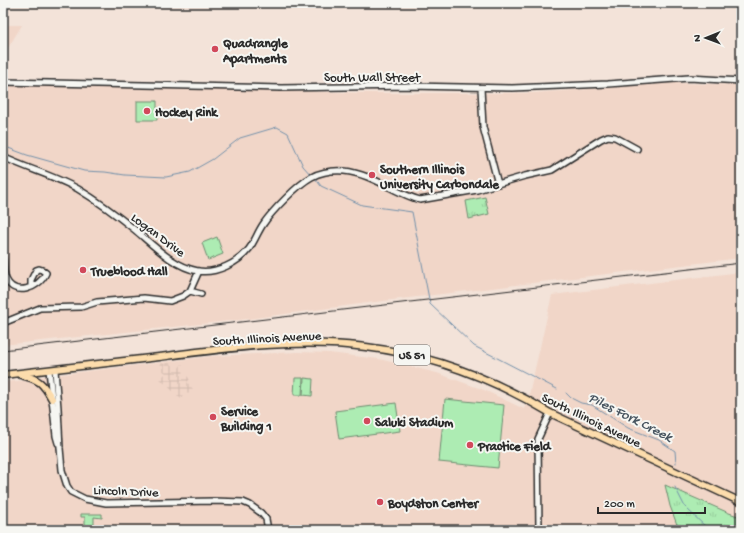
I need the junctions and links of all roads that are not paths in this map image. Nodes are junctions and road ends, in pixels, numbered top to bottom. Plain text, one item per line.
1 (741, 81) edge
2 (3, 82) edge
3 (481, 88) junction
4 (636, 149) dead end
5 (3, 158) edge
6 (498, 184) junction
7 (3, 257) edge
8 (199, 271) junction
9 (31, 287) dead end
10 (190, 291) junction
11 (201, 294) dead end
12 (3, 323) edge
13 (52, 370) junction
14 (12, 374) junction
15 (3, 375) edge
16 (52, 399) junction
17 (550, 413) junction
18 (60, 448) junction
19 (741, 502) edge
20 (268, 530) edge
21 (539, 530) edge

1 - 3 street, South Wall Street
2 - 3 street, South Wall Street
3 - 6 street
4 - 6 street, Logan Drive
5 - 8 street, Logan Drive
6 - 8 street, Logan Drive
7 - 9 street
8 - 10 street
10 - 11 street
10 - 12 street
13 - 14 highway, South Illinois Avenue / US 51
13 - 16 street
13 - 17 highway, South Illinois Avenue / US 51
13 - 18 street, Lincoln Drive
14 - 15 highway, South Illinois Avenue / US 51
14 - 16 highway
16 - 18 street
17 - 19 highway, South Illinois Avenue / US 51
17 - 21 street
18 - 20 street, Lincoln Drive

